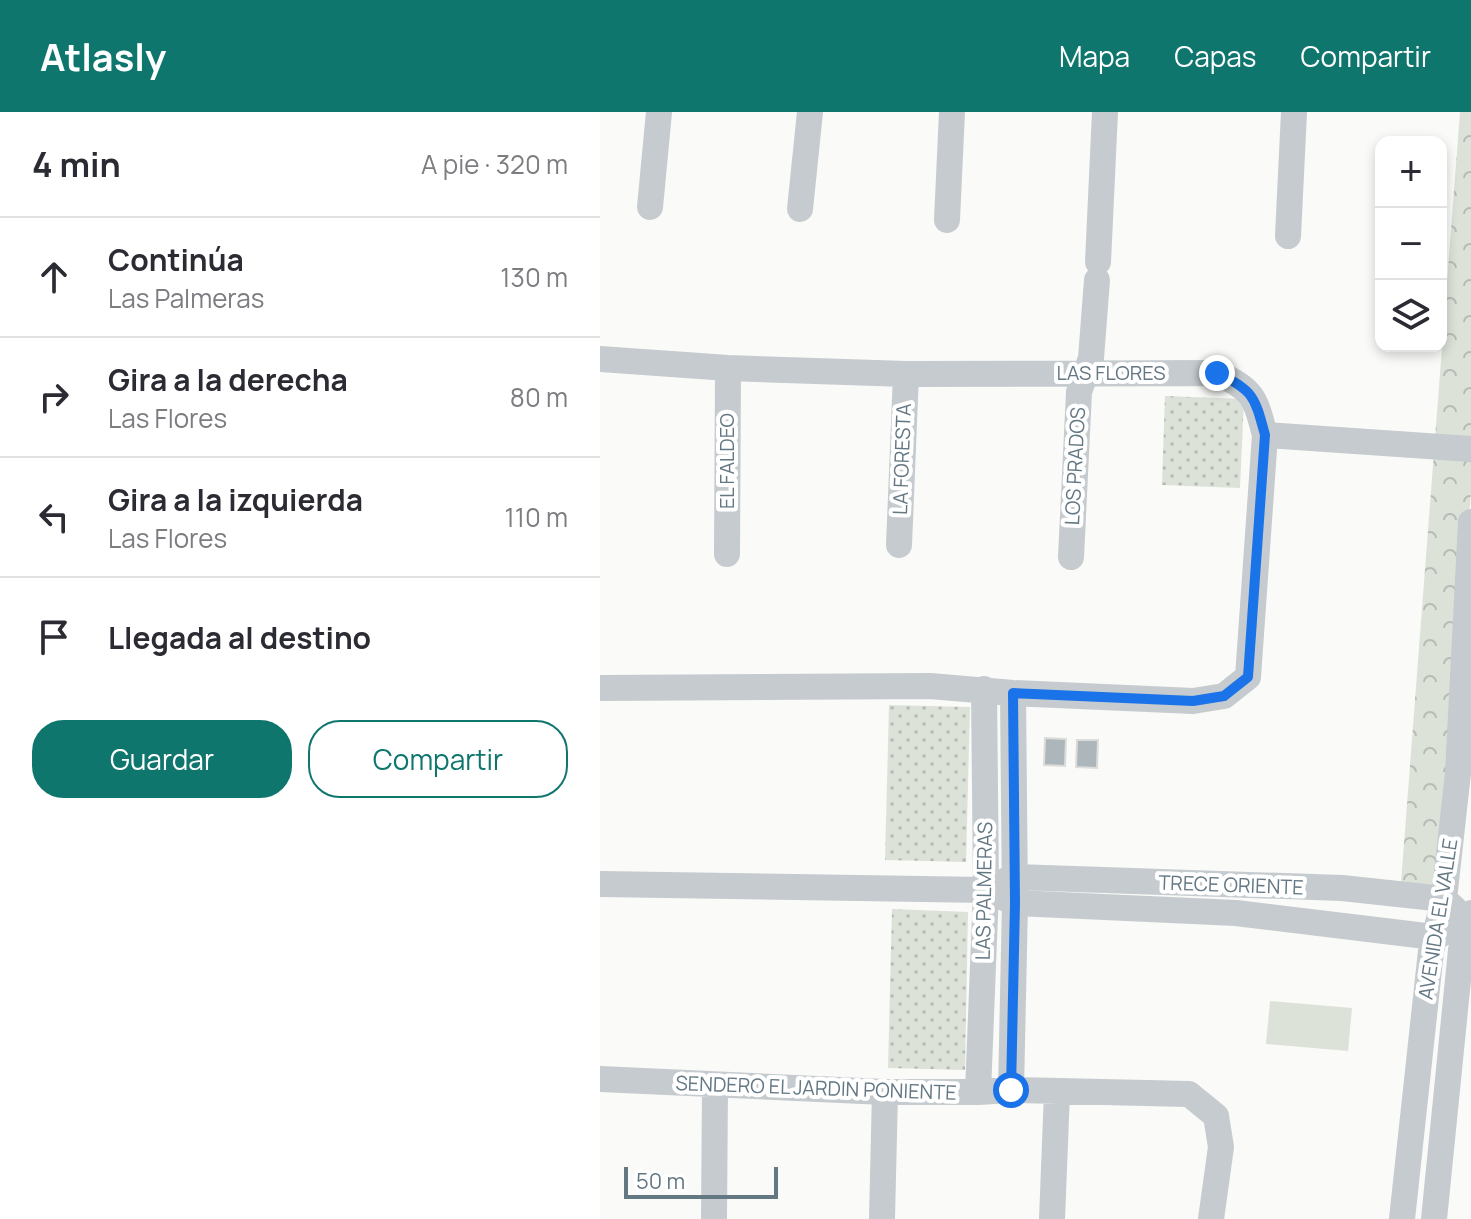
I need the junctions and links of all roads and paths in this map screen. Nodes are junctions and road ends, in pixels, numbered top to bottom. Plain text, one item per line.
1 (659, 112) edge
2 (810, 112) edge
3 (952, 112) edge
4 (1105, 112) edge
5 (1294, 112) edge
6 (650, 207) dead end
7 (800, 209) dead end
8 (947, 220) dead end
9 (1288, 236) dead end
10 (600, 359) edge
11 (728, 368) junction
12 (1086, 373) junction
13 (906, 374) junction
14 (1265, 435) junction
15 (1471, 449) edge
16 (1471, 522) edge
17 (899, 545) dead end
18 (727, 554) dead end
19 (1071, 557) dead end
20 (600, 688) edge
21 (984, 689) junction
22 (1013, 693) junction
23 (600, 884) edge
24 (986, 890) junction
25 (1014, 890) junction
26 (1444, 899) junction
27 (1470, 919) edge
28 (1434, 937) junction
29 (600, 1079) edge
30 (715, 1086) junction
31 (1011, 1090) junction
32 (885, 1092) junction
33 (978, 1092) junction
34 (1057, 1092) junction
35 (714, 1219) edge
36 (882, 1219) edge
37 (1052, 1219) edge
38 (1211, 1219) edge
39 (1402, 1219) edge
40 (1434, 1219) edge

1 - 6 street
2 - 7 street
3 - 8 street
4 - 12 street, LOS PRADOS
5 - 9 street
10 - 11 street, LAS FLORES
11 - 13 street, LAS FLORES
11 - 18 street, EL FALDEO
12 - 13 street, LAS FLORES
12 - 14 street, LAS FLORES
12 - 19 street, LOS PRADOS
13 - 17 street, LA FORESTA
14 - 15 street
14 - 22 street, LAS FLORES
16 - 26 street, AVENIDA EL VALLE
20 - 21 street, LAS FLORES
21 - 22 street, LAS FLORES
21 - 24 street, LAS PALMERAS
22 - 25 street, LAS PALMERAS
23 - 24 street, TRECE ORIENTE
24 - 25 street, TRECE ORIENTE
24 - 33 street, LAS PALMERAS
25 - 26 street, TRECE ORIENTE
25 - 28 street, TRECE ORIENTE
25 - 31 street, LAS PALMERAS
26 - 27 street
26 - 28 street, AVENIDA EL VALLE
27 - 28 street
27 - 40 street, AVENIDA EL VALLE
28 - 39 street, AVENIDA EL VALLE
29 - 30 street, SENDERO EL JARDIN PONIENTE
30 - 32 street, SENDERO EL JARDIN PONIENTE
30 - 35 street
31 - 33 street, SENDERO EL JARDIN PONIENTE
31 - 34 street, SENDERO EL JARDIN PONIENTE
32 - 33 street, SENDERO EL JARDIN PONIENTE
32 - 36 street
34 - 37 street
34 - 38 street, SENDERO EL JARDIN PONIENTE

